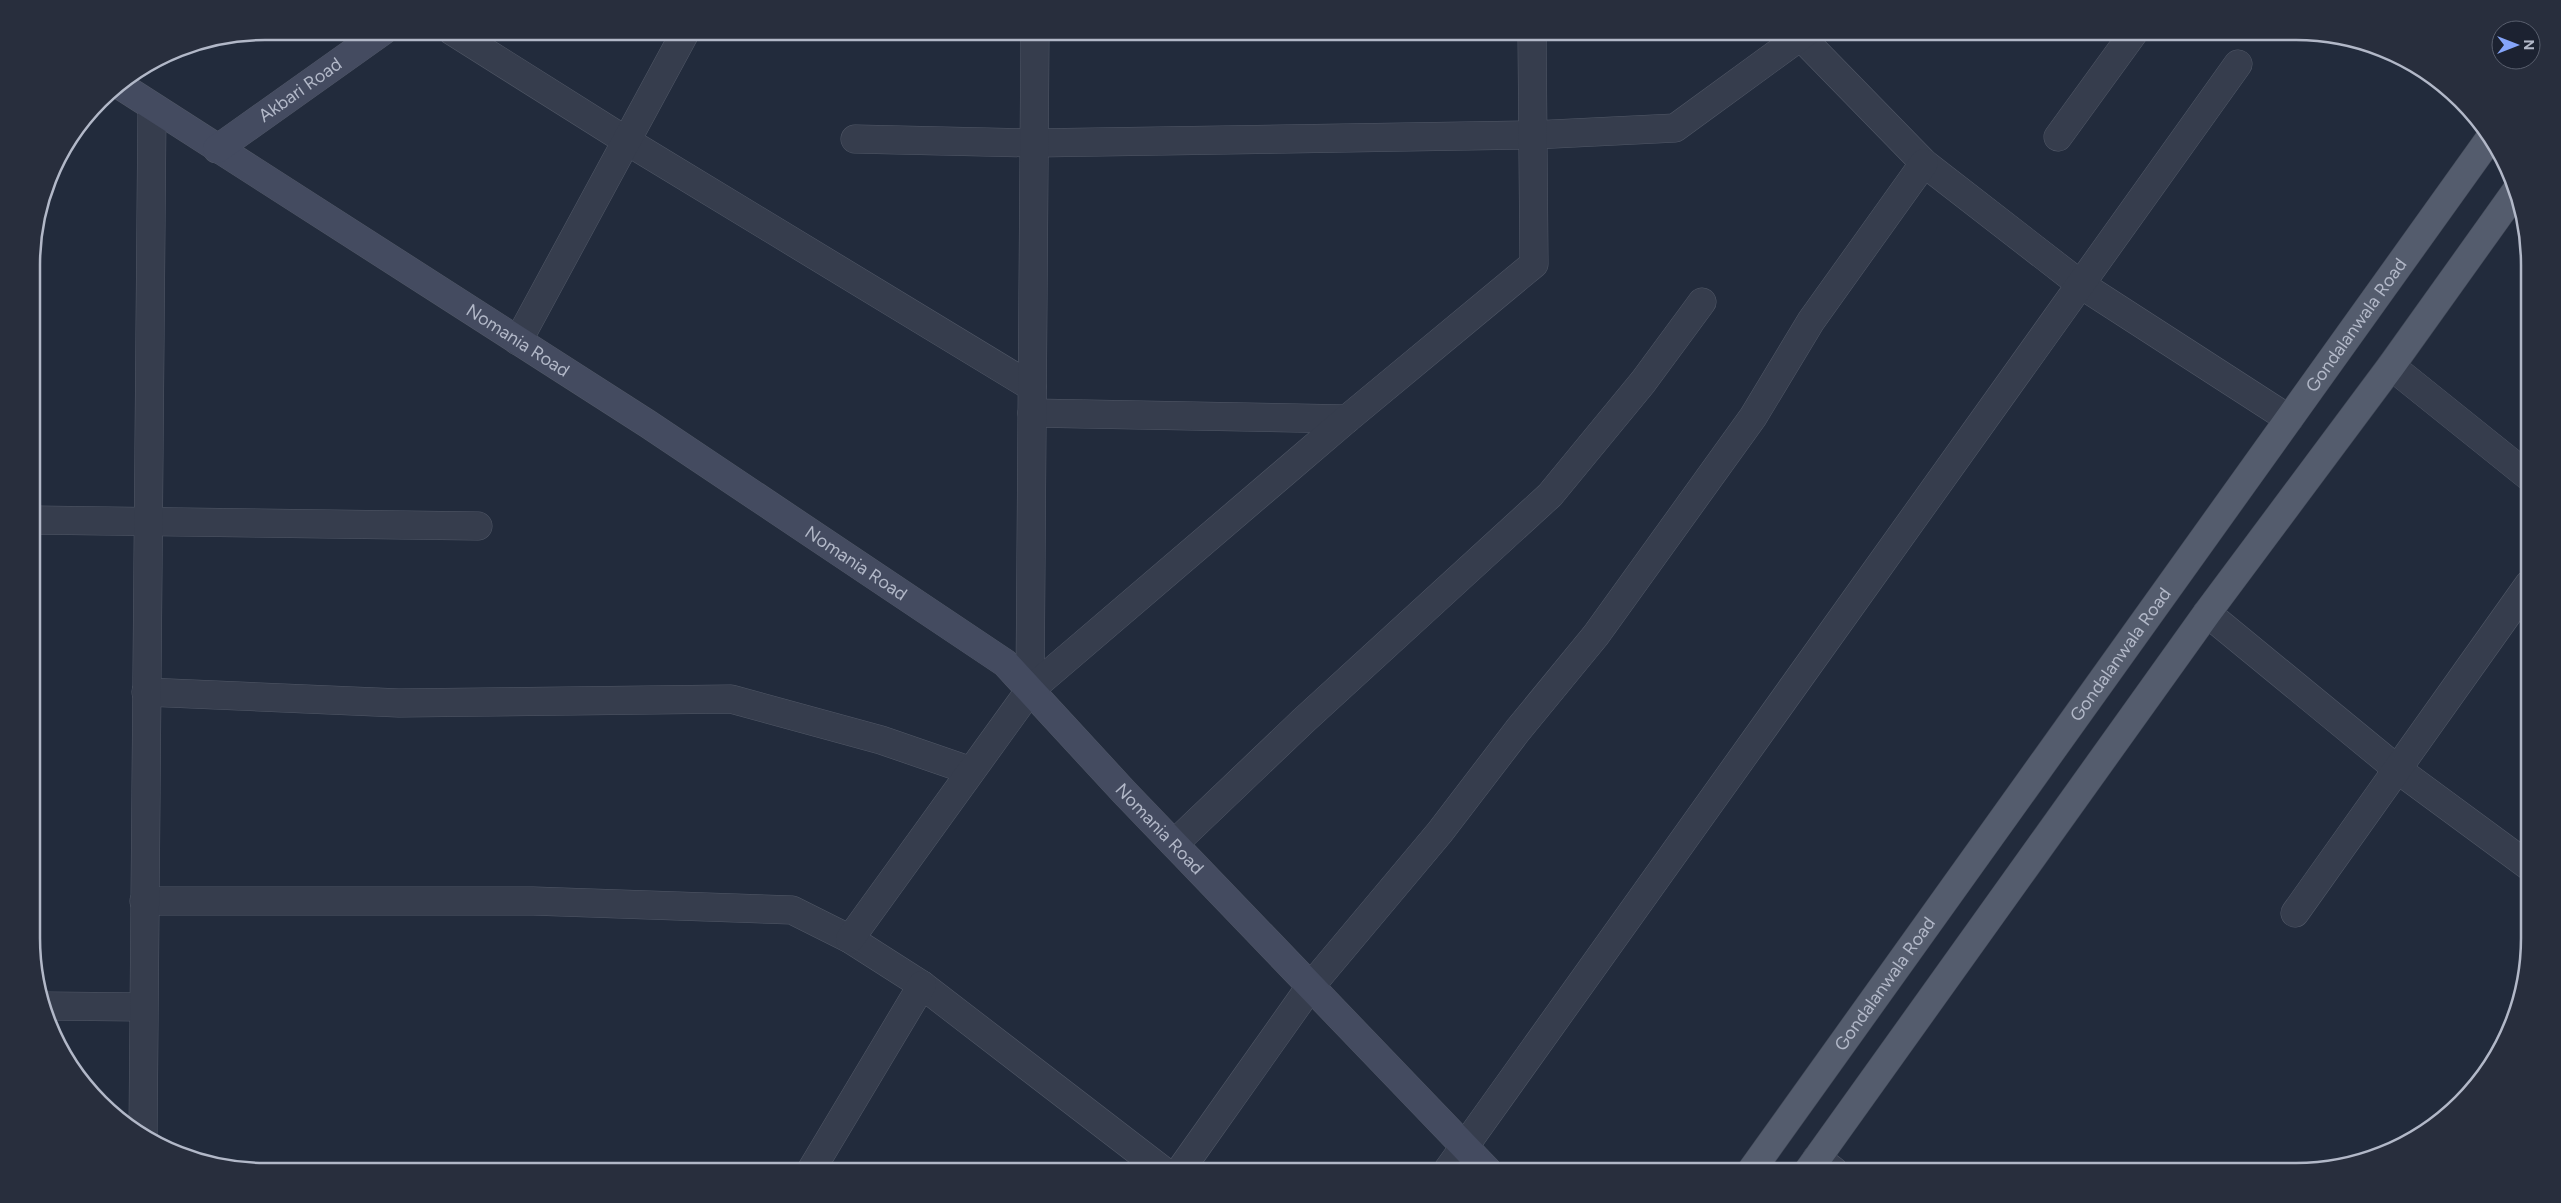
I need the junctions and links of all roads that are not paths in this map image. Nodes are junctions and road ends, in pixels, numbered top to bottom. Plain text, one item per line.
1 (370, 40) edge
2 (466, 40) edge
3 (681, 40) edge
4 (1035, 40) edge
5 (1532, 40) edge
6 (1796, 40) edge
7 (1810, 40) edge
8 (2128, 40) edge
9 (2238, 64) dead end
10 (125, 89) edge
11 (152, 107) junction
12 (1533, 135) junction
13 (2058, 137) dead end
14 (625, 140) junction
15 (855, 140) dead end
16 (1034, 143) junction
17 (2486, 144) edge
18 (217, 149) junction
19 (1924, 163) junction
20 (2511, 198) edge
21 (2080, 284) junction
22 (1702, 302) dead end
23 (518, 341) junction
24 (2391, 366) junction
25 (1032, 400) junction
26 (1347, 419) junction
27 (2289, 419) junction
28 (2521, 470) edge
29 (40, 520) edge
30 (148, 521) junction
31 (478, 526) dead end
32 (2521, 595) edge
33 (2207, 613) junction
34 (1030, 690) junction
35 (146, 692) junction
36 (2397, 769) junction
37 (971, 771) junction
38 (1174, 844) junction
39 (2521, 860) edge
40 (144, 901) junction
41 (2294, 913) dead end
42 (850, 939) junction
43 (922, 985) junction
44 (1310, 987) junction
45 (51, 1006) edge
46 (143, 1006) junction
47 (143, 1127) edge
48 (1464, 1146) junction
49 (815, 1163) edge
50 (1153, 1163) edge
51 (1185, 1163) edge
52 (1453, 1163) edge
53 (1480, 1163) edge
54 (1756, 1163) edge
55 (1823, 1163) edge

1 - 18 street, Akbari Road
2 - 14 street
3 - 14 street
4 - 16 street
5 - 12 street
6 - 12 street
7 - 19 street
8 - 13 street
9 - 21 street
10 - 11 street, Nomania Road
11 - 18 street, Nomania Road
11 - 30 street
12 - 16 street
12 - 26 street
14 - 23 street
14 - 25 street
15 - 16 street
16 - 25 street
17 - 27 main road, Gondalanwala Road
18 - 23 street, Nomania Road
19 - 21 street
19 - 44 street
20 - 24 main road
21 - 27 street
21 - 48 street
22 - 38 street
23 - 34 street, Nomania Road
24 - 28 street
24 - 33 main road
25 - 26 street
25 - 34 street
26 - 34 street
27 - 54 main road, Gondalanwala Road
29 - 30 street
30 - 31 street
30 - 35 street
32 - 36 street
33 - 36 street
33 - 55 main road
34 - 37 street
34 - 38 street, Nomania Road
35 - 37 street
35 - 40 street
36 - 39 street
36 - 41 street
37 - 42 street
38 - 44 street, Nomania Road
40 - 42 street
40 - 46 street
42 - 43 street
43 - 49 street
43 - 50 street
44 - 48 street, Nomania Road
44 - 51 street
45 - 46 street
46 - 47 street
48 - 52 street
48 - 53 street, Nomania Road

